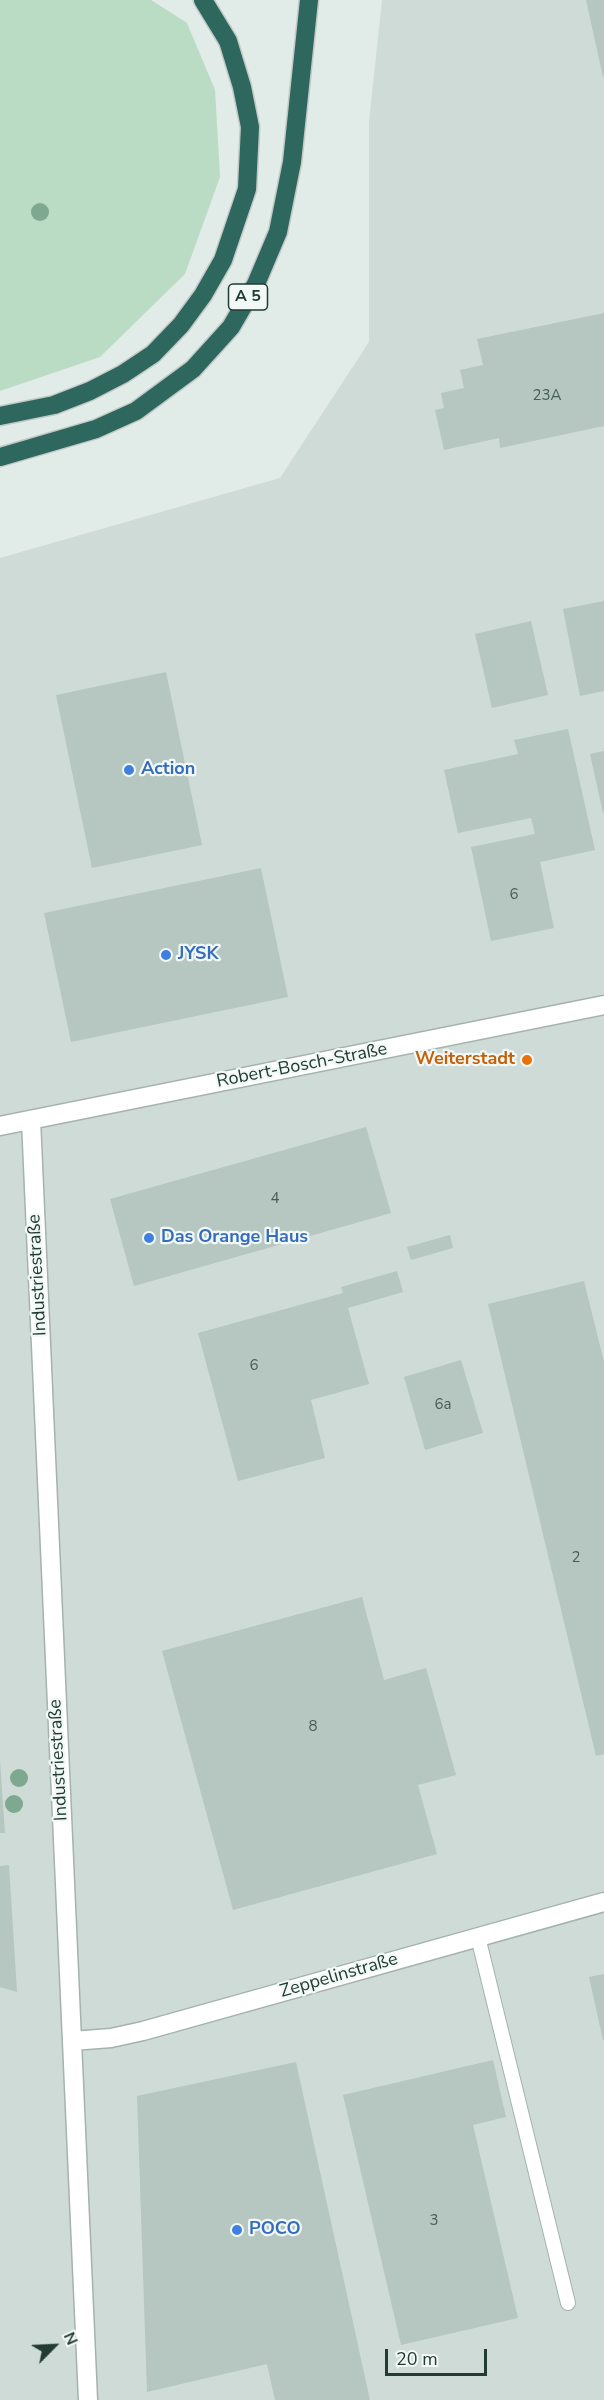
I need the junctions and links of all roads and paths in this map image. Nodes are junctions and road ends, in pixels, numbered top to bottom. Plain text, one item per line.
1 (203, 0) edge
2 (309, 0) edge
3 (0, 416) edge
4 (0, 457) edge
5 (604, 1005) edge
6 (32, 1120) junction
7 (0, 1126) edge
8 (604, 1902) edge
9 (478, 1937) junction
10 (72, 2041) junction
11 (568, 2302) dead end
12 (88, 2400) edge

1 - 3 highway
2 - 4 highway, A 5
5 - 6 street, Robert-Bosch-Straße
6 - 7 street, Robert-Bosch-Straße
6 - 10 street, Industriestraße
8 - 9 street, Zeppelinstraße
9 - 10 street, Zeppelinstraße
9 - 11 lane
10 - 12 street, Industriestraße

